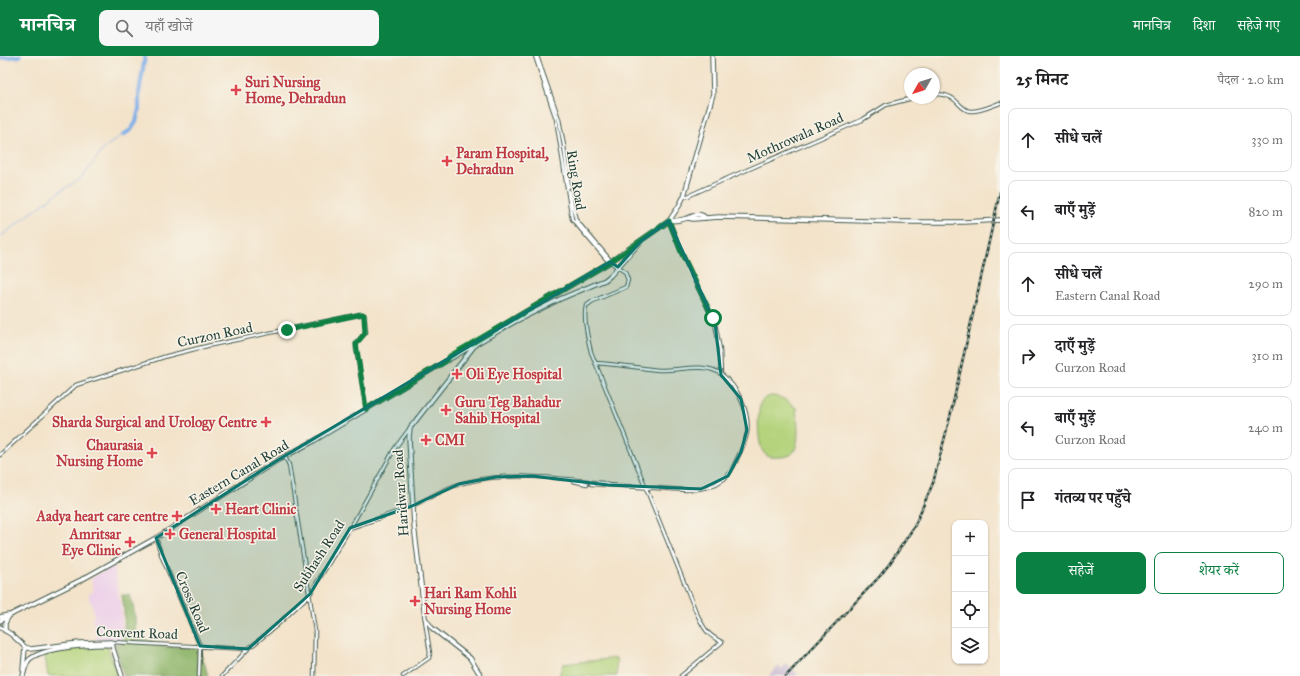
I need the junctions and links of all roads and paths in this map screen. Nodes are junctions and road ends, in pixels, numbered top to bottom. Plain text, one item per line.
1 (536, 56) edge
2 (712, 56) edge
3 (940, 94) edge
4 (904, 100) edge
5 (1000, 103) edge
6 (684, 196) junction
7 (1000, 220) edge
8 (669, 221) junction
9 (642, 240) junction
10 (611, 262) junction
11 (618, 267) junction
12 (477, 342) junction
13 (595, 363) junction
14 (721, 375) junction
15 (366, 409) junction
16 (410, 428) junction
17 (0, 455) edge
18 (285, 457) junction
19 (646, 487) junction
20 (412, 506) junction
21 (350, 528) junction
22 (156, 538) junction
23 (310, 594) junction
24 (9, 615) junction
25 (0, 617) edge
26 (425, 618) junction
27 (0, 621) edge
28 (0, 627) edge
29 (5, 631) junction
30 (112, 644) junction
31 (200, 646) junction
32 (26, 647) junction
33 (248, 649) junction
34 (23, 676) edge
35 (122, 676) edge
36 (199, 676) edge
37 (222, 676) edge
38 (314, 676) edge
39 (403, 676) edge
40 (481, 676) edge
41 (681, 676) edge

1 - 10 street, Ring Road
2 - 6 main road
3 - 5 street
4 - 6 street, Mothrowala Road
6 - 8 main road
7 - 8 main road
8 - 9 main road
8 - 14 street
9 - 10 main road
9 - 11 main road
10 - 11 street, Ring Road
10 - 12 main road
11 - 12 main road
11 - 13 street
12 - 15 main road, Eastern Canal Road
12 - 16 main road
13 - 14 street
13 - 19 street
14 - 19 street
15 - 17 street, Curzon Road
15 - 18 main road, Eastern Canal Road
16 - 20 main road, Haridwar Road
16 - 21 street, Subhash Road
18 - 22 main road, Eastern Canal Road
18 - 23 street
19 - 20 street
19 - 41 street
20 - 21 street
20 - 26 main road, Haridwar Road
21 - 23 street, Subhash Road
22 - 24 main road, Eastern Canal Road
22 - 31 street, Cross Road
23 - 33 street, Subhash Road
23 - 38 street
24 - 25 main road, Eastern Canal Road
24 - 27 main road, Eastern Canal Road
24 - 29 main road
26 - 39 street
26 - 40 main road
28 - 29 main road
29 - 32 main road
30 - 31 street, Convent Road
30 - 32 main road, Convent Road
30 - 34 main road, Convent Road
30 - 35 main road
31 - 33 street, Convent Road
31 - 36 street, Cross Road
32 - 34 main road
33 - 37 street, Subhash Road

